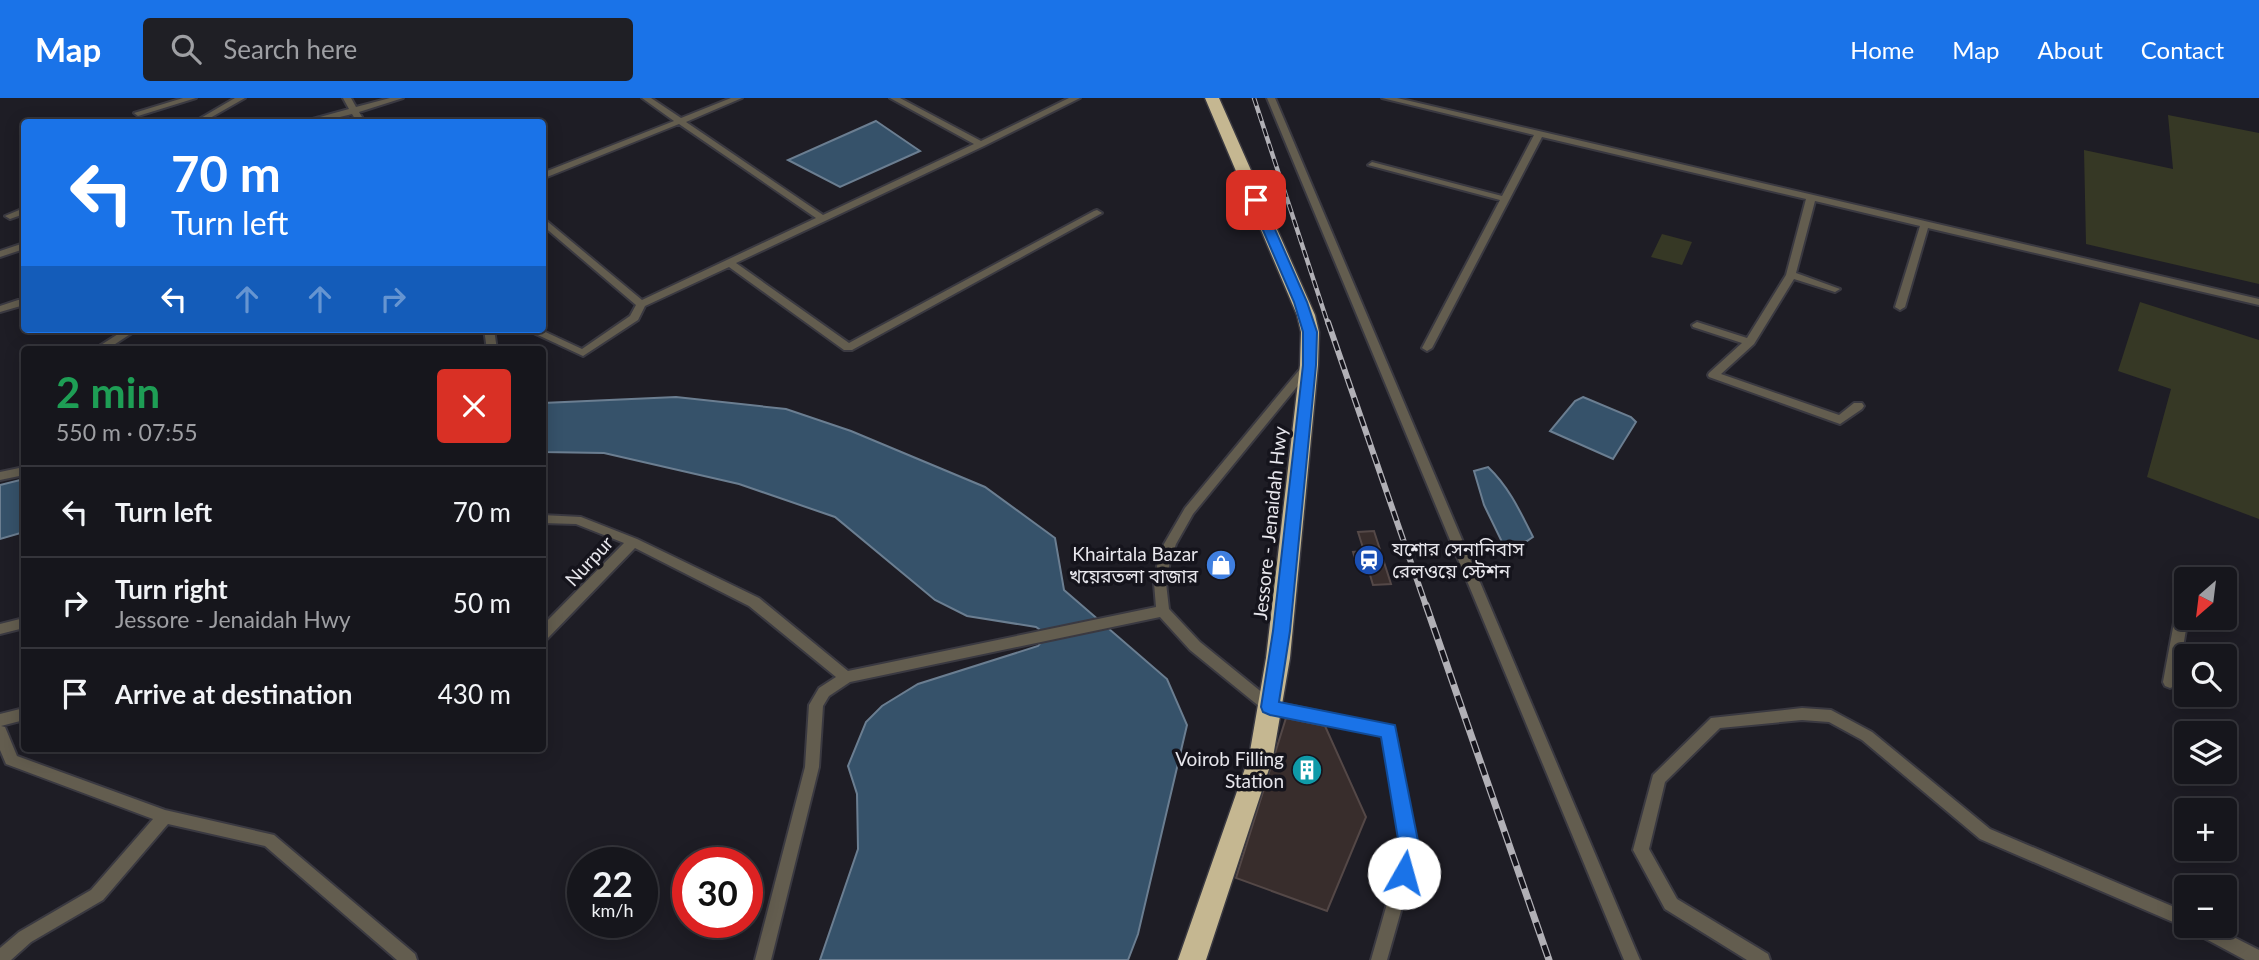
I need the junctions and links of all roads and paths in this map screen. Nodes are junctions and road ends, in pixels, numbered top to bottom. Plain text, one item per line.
1 (192, 98) edge
2 (241, 98) edge
3 (347, 98) edge
4 (399, 98) edge
5 (646, 98) edge
6 (738, 98) edge
7 (894, 98) edge
8 (1076, 98) edge
9 (1212, 98) edge
10 (1271, 98) edge
11 (1391, 99) edge
12 (354, 111) junction
13 (138, 113) dead end
14 (203, 119) edge
15 (323, 119) edge
16 (359, 119) edge
17 (682, 121) junction
18 (1539, 134) junction
19 (981, 144) junction
20 (1372, 165) dead end
21 (546, 174) edge
22 (1811, 197) junction
23 (1505, 199) junction
24 (21, 212) edge
25 (1097, 213) dead end
26 (10, 216) dead end
27 (823, 219) junction
28 (546, 223) edge
29 (1925, 223) junction
30 (21, 247) edge
31 (4, 253) edge
32 (730, 263) junction
33 (0, 266) edge
34 (1791, 275) junction
35 (1835, 289) dead end
36 (21, 302) edge
37 (2259, 302) edge
38 (641, 304) junction
39 (1900, 307) dead end
40 (0, 309) edge
41 (1697, 325) dead end
42 (126, 333) edge
43 (539, 333) edge
44 (1750, 342) junction
45 (104, 346) edge
46 (1427, 348) dead end
47 (1310, 365) junction
48 (1858, 406) dead end
49 (21, 472) edge
50 (0, 476) edge
51 (546, 519) edge
52 (634, 542) junction
53 (1163, 611) junction
54 (21, 624) edge
55 (0, 629) edge
56 (2179, 630) edge
57 (546, 631) edge
58 (846, 677) junction
59 (2170, 682) dead end
60 (1270, 707) junction
61 (21, 715) edge
62 (0, 720) edge
63 (0, 731) edge
64 (165, 817) junction
65 (2174, 915) edge
66 (2220, 938) edge
67 (0, 959) edge
68 (2259, 959) edge
69 (409, 960) edge
70 (763, 960) edge
71 (1192, 960) edge
72 (1379, 960) edge
73 (1632, 960) edge
74 (1762, 960) edge

1 - 13 street
2 - 14 street
3 - 12 street
4 - 12 street
5 - 17 street
6 - 17 street
7 - 19 street
8 - 19 street
9 - 47 highway, Jessore - Jenaidah Hwy
10 - 73 street
11 - 18 street
12 - 15 street
12 - 16 street
17 - 21 street
17 - 27 street
18 - 22 street
18 - 23 street
19 - 27 street
20 - 23 street
22 - 29 street
22 - 34 street
23 - 46 street
24 - 26 street
25 - 32 street
27 - 32 street
28 - 38 street
29 - 37 street
29 - 39 street
30 - 31 street
31 - 33 street
32 - 38 street
34 - 35 street
34 - 44 street
36 - 40 street
38 - 43 street
41 - 44 street
42 - 45 street
44 - 48 street
47 - 53 street
47 - 60 highway, Jessore - Jenaidah Hwy
49 - 50 street
51 - 52 street
52 - 57 street, Nurpur
52 - 58 street
53 - 58 street
53 - 60 street
54 - 55 street
56 - 59 street
58 - 70 street
60 - 71 highway, Jessore - Jenaidah Hwy
60 - 72 street
61 - 62 street
63 - 64 street
64 - 67 street
64 - 69 street
65 - 74 street
66 - 68 street

